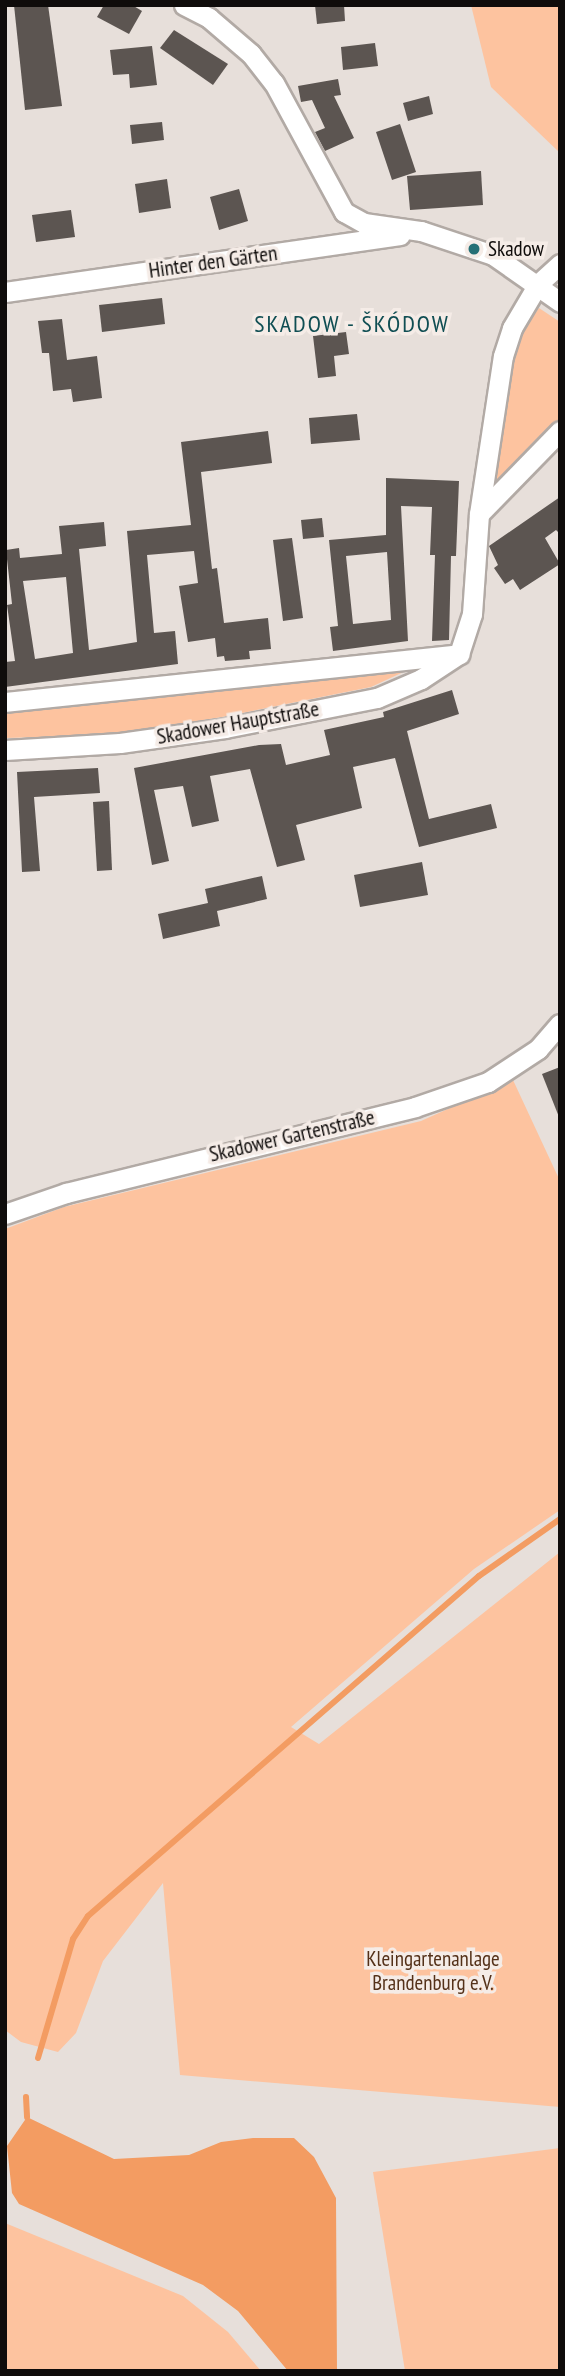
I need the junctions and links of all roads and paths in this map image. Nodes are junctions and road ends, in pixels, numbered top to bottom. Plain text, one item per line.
1 (184, 5) edge
2 (421, 232) junction
3 (560, 264) edge
4 (538, 284) junction
5 (5, 292) edge
6 (560, 302) edge
7 (560, 431) edge
8 (479, 514) junction
9 (459, 654) junction
10 (5, 702) edge
11 (5, 750) edge
12 (560, 1024) edge
13 (5, 1214) edge

1 - 2 street
2 - 4 street
2 - 5 street, Hinter den Gärten
3 - 4 street
4 - 6 street
4 - 8 street
7 - 8 street
8 - 9 street
9 - 10 street, Skadower Hauptstraße
9 - 11 street, Skadower Hauptstraße
12 - 13 street, Skadower Gartenstraße

